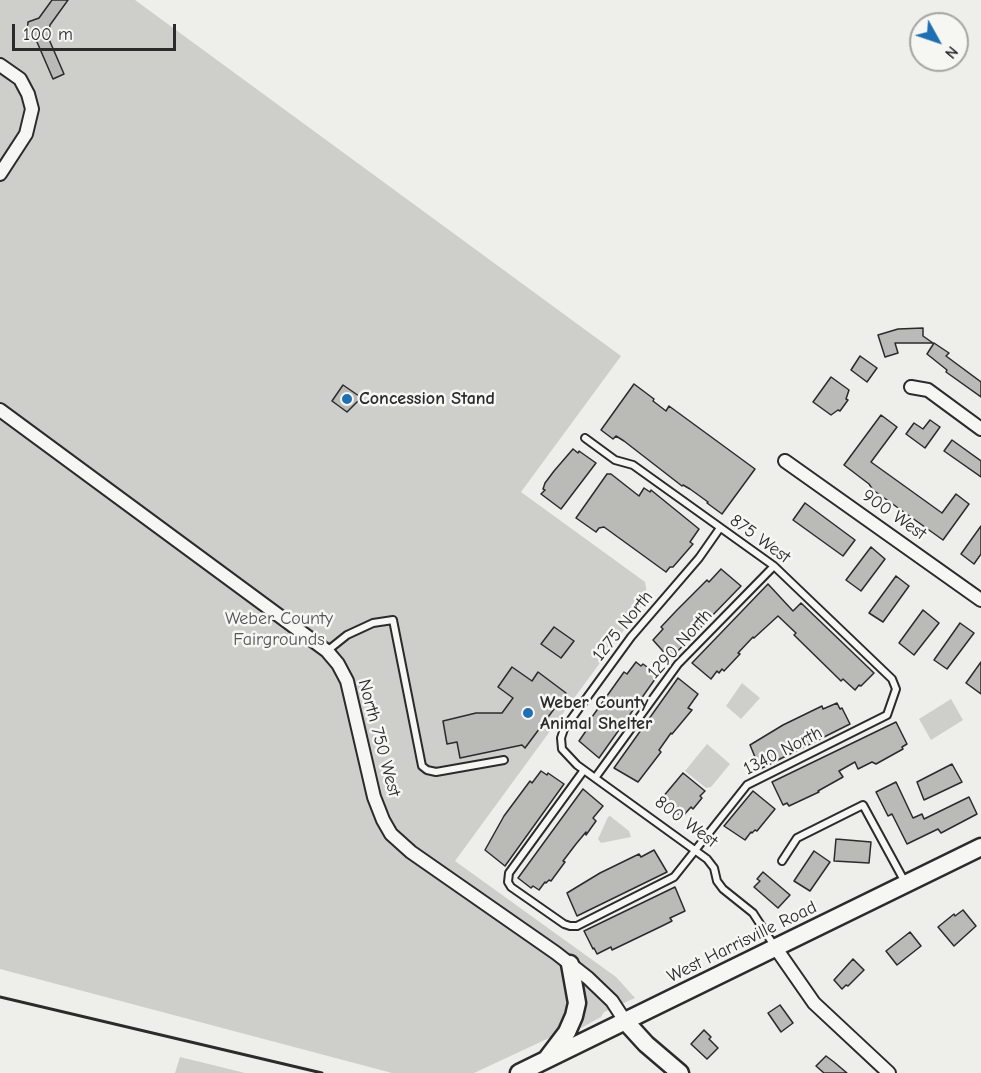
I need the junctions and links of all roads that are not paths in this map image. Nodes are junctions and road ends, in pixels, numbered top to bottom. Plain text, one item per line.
1 (0, 65) edge
2 (0, 174) edge
3 (911, 387) dead end
4 (0, 410) edge
5 (981, 429) edge
6 (585, 438) dead end
7 (785, 461) dead end
8 (720, 528) junction
9 (774, 566) junction
10 (981, 600) edge
11 (327, 651) junction
12 (896, 689) joint
13 (562, 749) joint
14 (504, 760) dead end
15 (584, 770) junction
16 (595, 778) junction
17 (981, 847) edge
18 (694, 849) junction
19 (782, 861) dead end
20 (906, 884) junction
21 (775, 947) junction
22 (570, 964) junction
23 (625, 1021) junction
24 (546, 1060) junction
25 (519, 1073) edge
26 (680, 1073) edge
27 (889, 1073) edge

1 - 2 street
3 - 5 street
4 - 11 street, North 750 West
6 - 8 lane, 875 West
7 - 10 street, 900 West
8 - 9 lane, 875 West
8 - 13 lane, 1275 North
9 - 12 lane, 875 West
9 - 16 lane, 1290 North
11 - 14 lane
11 - 22 street, North 750 West
12 - 18 lane, 1340 North
13 - 15 lane, 800 West
15 - 16 lane, 800 West
15 - 18 lane, 1340 North
16 - 18 lane, 800 West
17 - 20 main road, West Harrisville Road
18 - 21 lane, 800 West
19 - 20 lane
20 - 21 main road, West Harrisville Road
21 - 23 main road, West Harrisville Road
21 - 27 street, 800 West
22 - 23 street, North 750 West
22 - 24 main road
23 - 24 main road, West Harrisville Road
23 - 26 main road
24 - 25 main road, West Harrisville Road

